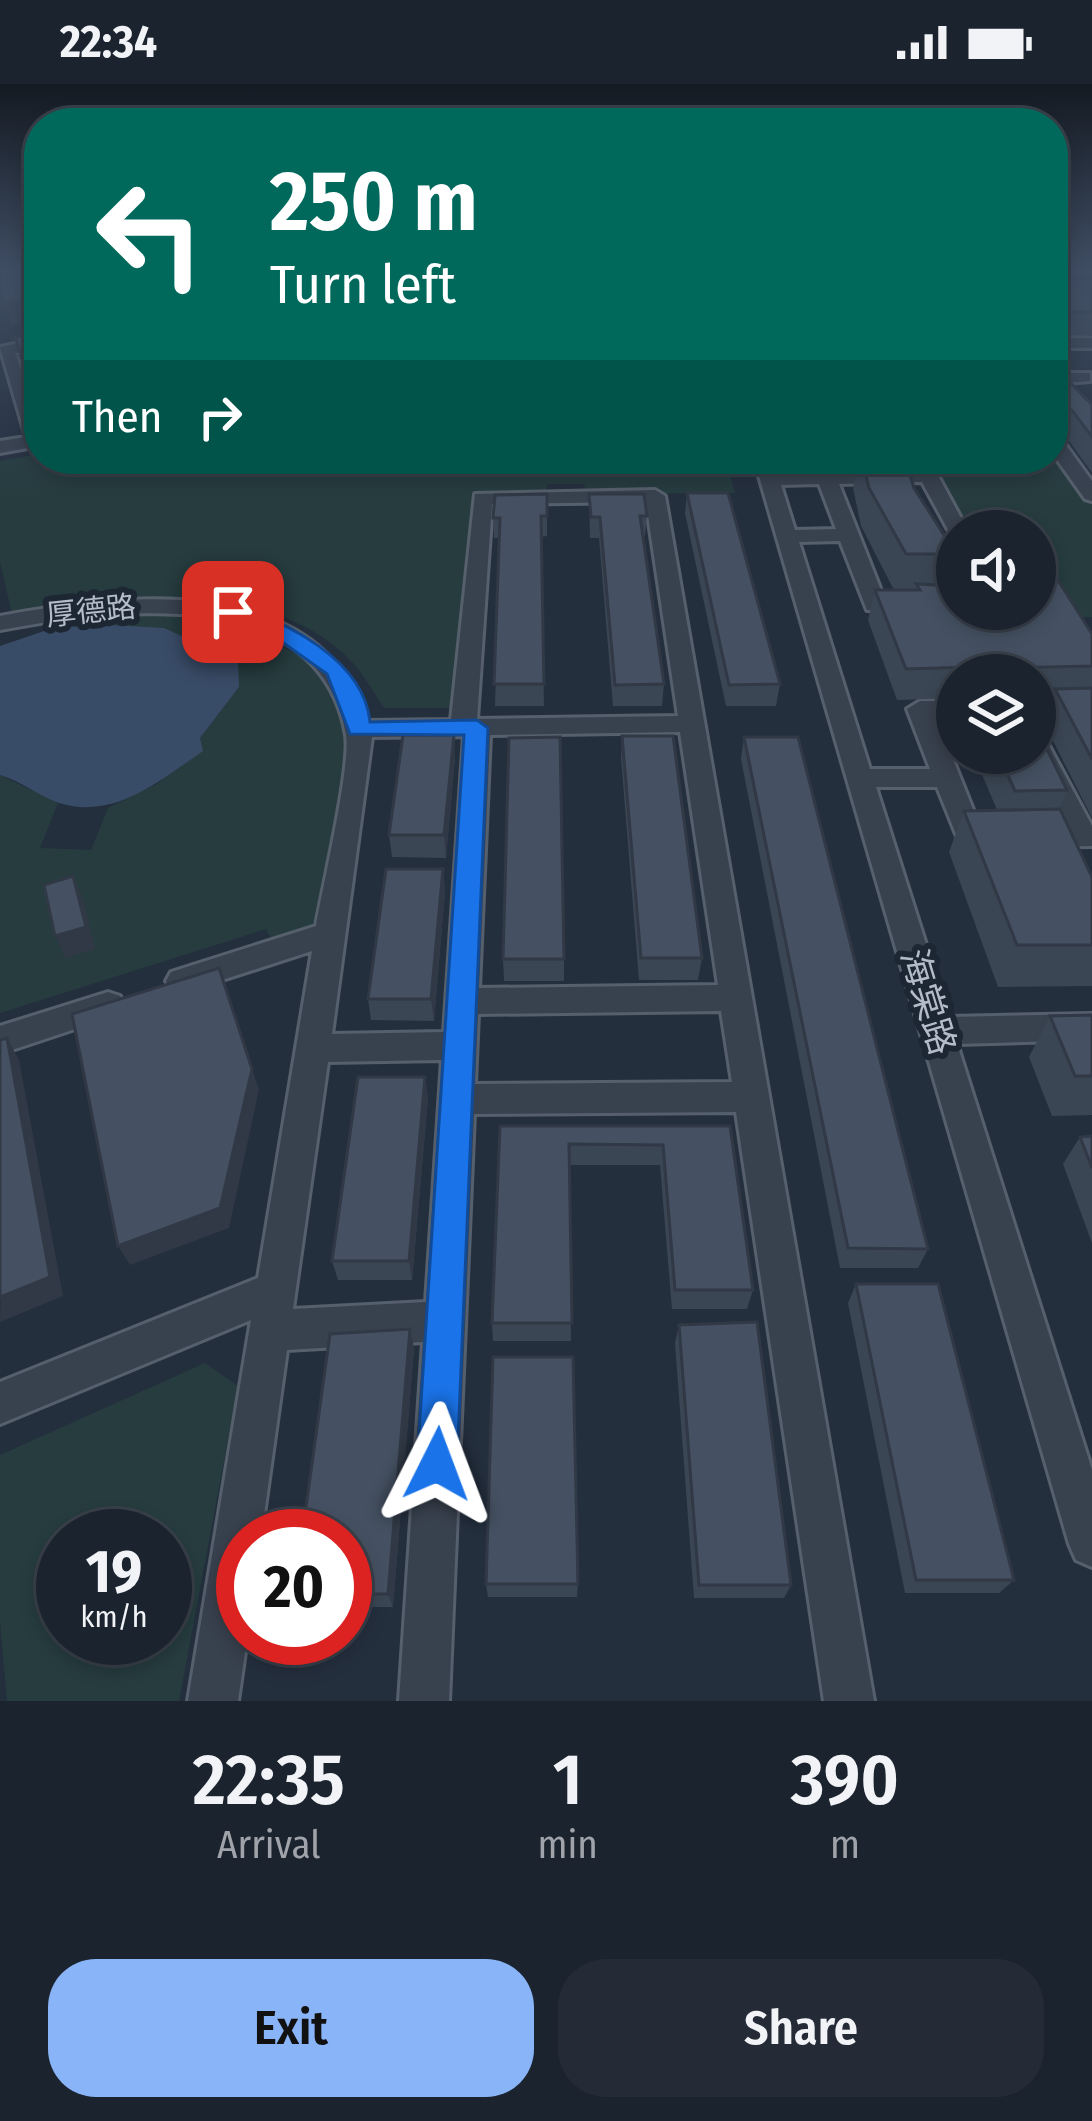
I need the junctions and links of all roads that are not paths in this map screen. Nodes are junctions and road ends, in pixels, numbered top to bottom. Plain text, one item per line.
1 (3, 344) edge
2 (1068, 397) edge
3 (24, 402) edge
4 (1091, 425) edge
5 (1068, 453) edge
6 (767, 474) edge
7 (800, 474) edge
8 (827, 478) junction
9 (1092, 495) edge
10 (947, 510) edge
11 (848, 535) junction
12 (786, 536) junction
13 (936, 605) edge
14 (0, 623) edge
15 (1092, 708) edge
16 (936, 709) edge
17 (1056, 709) edge
18 (358, 720) junction
19 (694, 724) junction
20 (470, 728) junction
21 (936, 750) edge
22 (945, 774) edge
23 (1052, 774) edge
24 (860, 778) junction
25 (947, 778) junction
26 (1086, 836) edge
27 (330, 933) junction
28 (738, 998) junction
29 (462, 1001) junction
30 (1092, 1027) edge
31 (937, 1031) junction
32 (0, 1040) edge
33 (460, 1046) junction
34 (313, 1048) junction
35 (754, 1097) junction
36 (457, 1099) junction
37 (273, 1311) junction
38 (445, 1322) junction
39 (0, 1403) edge
40 (1092, 1544) edge
41 (213, 1701) edge
42 (424, 1701) edge
43 (849, 1701) edge

1 - 3 street
2 - 4 street
5 - 9 street
6 - 12 street, 海棠路
7 - 8 street
8 - 10 street
8 - 11 street
11 - 12 street
11 - 13 street
12 - 24 street, 海棠路
14 - 18 street, 厚德路
15 - 17 street
16 - 21 street
18 - 20 street
18 - 27 street
19 - 20 street
19 - 20 street
19 - 28 street
20 - 29 street
22 - 25 street
23 - 26 street
24 - 25 street
24 - 31 street, 海棠路
25 - 26 street
27 - 32 street
27 - 34 street
28 - 29 street
28 - 35 street
29 - 33 street
30 - 31 street
31 - 40 street, 海棠路
33 - 34 street
33 - 36 street
34 - 37 street
35 - 36 street
35 - 43 street
36 - 38 street
37 - 38 street
37 - 39 street
37 - 41 street
38 - 42 street

